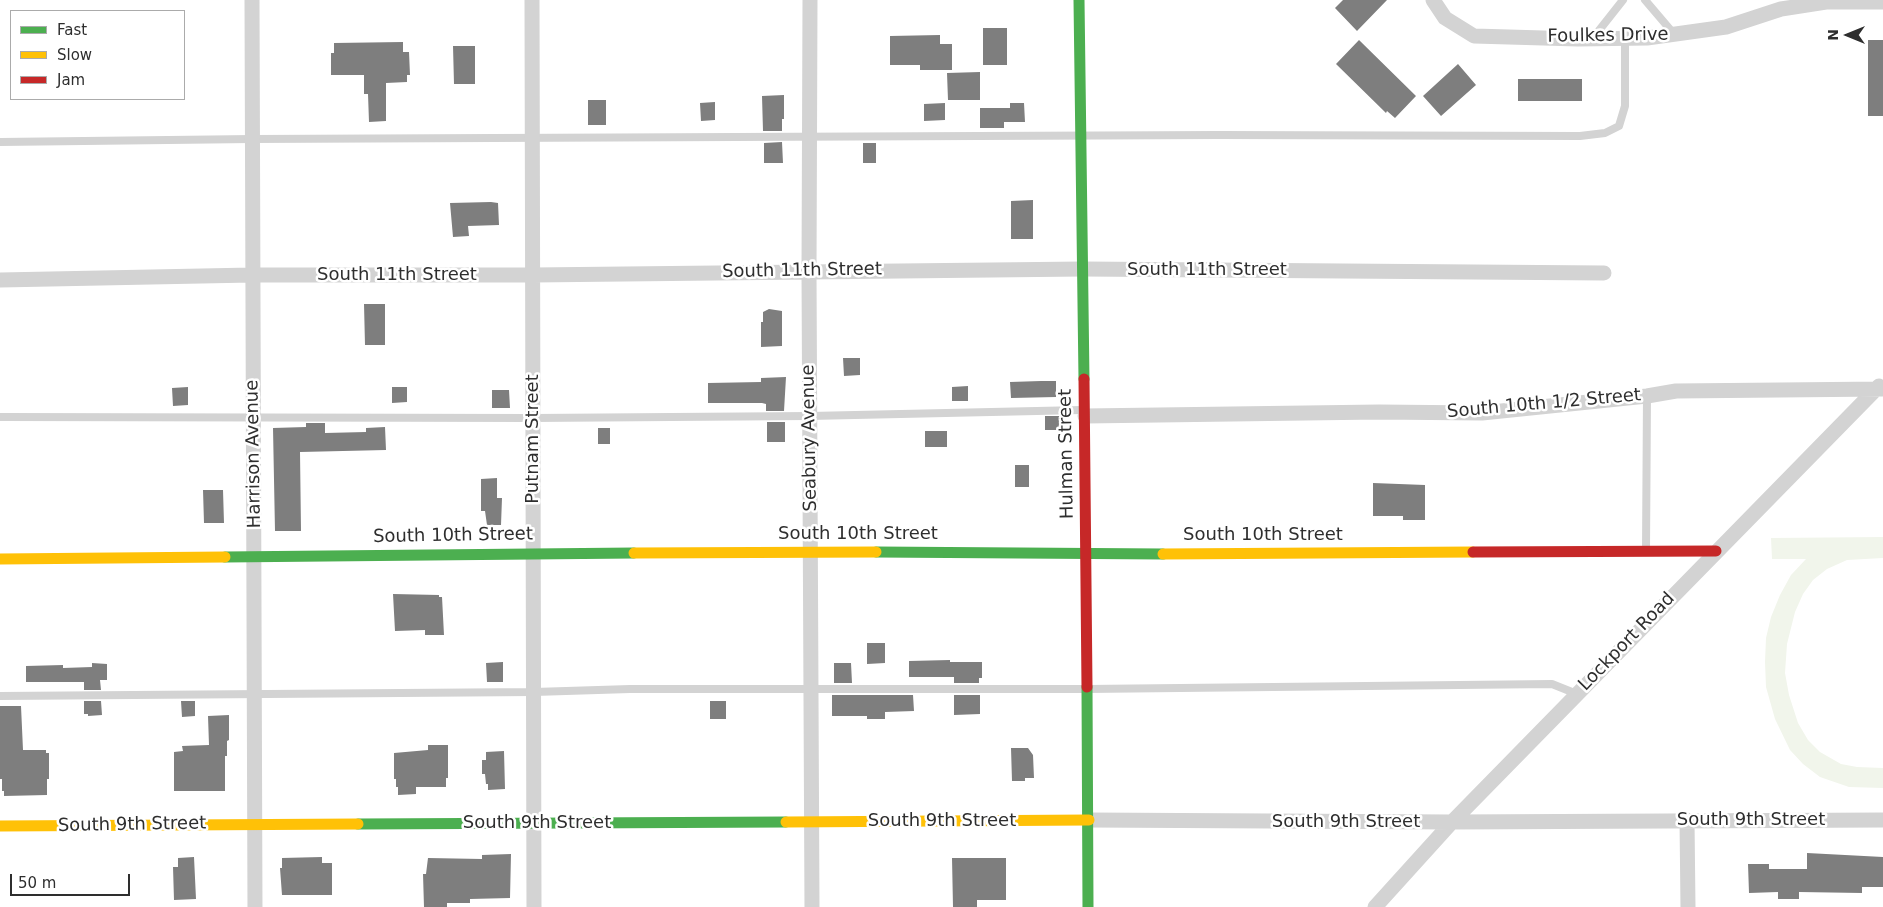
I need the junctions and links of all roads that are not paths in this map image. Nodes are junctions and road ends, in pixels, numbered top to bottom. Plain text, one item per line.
1 (252, 0) edge
2 (532, 0) edge
3 (810, 0) edge
4 (1079, 0) edge
5 (1433, 0) edge
6 (1623, 0) edge
7 (1645, 0) edge
8 (1883, 2) edge
9 (1674, 34) junction
10 (1625, 38) junction
11 (1592, 39) junction
12 (1081, 136) junction
13 (810, 137) junction
14 (532, 138) junction
15 (252, 139) junction
16 (0, 142) edge
17 (1083, 269) junction
18 (809, 271) junction
19 (1604, 273) dead end
20 (252, 275) junction
21 (532, 275) junction
22 (0, 280) edge
23 (1881, 387) edge
24 (1647, 396) junction
25 (1084, 413) junction
26 (810, 416) junction
27 (0, 417) edge
28 (253, 417) junction
29 (533, 418) junction
30 (1646, 550) junction
31 (811, 551) junction
32 (1716, 551) junction
33 (533, 552) junction
34 (1086, 554) junction
35 (254, 557) junction
36 (0, 559) edge
37 (1087, 688) junction
38 (812, 689) junction
39 (534, 692) junction
40 (255, 693) junction
41 (1577, 694) junction
42 (0, 696) edge
43 (1088, 820) junction
44 (1687, 820) junction
45 (1883, 820) edge
46 (812, 822) junction
47 (1452, 822) junction
48 (256, 823) junction
49 (534, 823) junction
50 (0, 826) edge
51 (255, 907) edge
52 (534, 907) edge
53 (812, 907) edge
54 (1088, 907) edge
55 (1376, 907) edge
56 (1688, 907) edge

1 - 15 street, Harrison Avenue
2 - 14 street, Putnam Street
3 - 13 street, Seabury Avenue
4 - 12 street, Hulman Street
5 - 11 street, Foulkes Drive
6 - 11 lane
7 - 9 lane
8 - 9 street, Foulkes Drive
9 - 10 street, Foulkes Drive
10 - 11 street, Foulkes Drive
10 - 12 lane
12 - 13 lane
12 - 17 street, Hulman Street
13 - 14 lane
13 - 18 street, Seabury Avenue
14 - 15 lane
14 - 21 street, Putnam Street
15 - 16 lane
15 - 20 street, Harrison Avenue
17 - 18 street, South 11th Street
17 - 19 street, South 11th Street
17 - 25 street, Hulman Street
18 - 21 street, South 11th Street
18 - 26 street, Seabury Avenue
20 - 21 street, South 11th Street
20 - 22 street, South 11th Street
20 - 28 street, Harrison Avenue
21 - 29 street, Putnam Street
23 - 24 street, South 10th 1/2 Street
23 - 32 street, Lockport Road
24 - 25 street, South 10th 1/2 Street
24 - 30 lane
25 - 26 lane
25 - 34 street, Hulman Street
26 - 29 lane
26 - 31 street, Seabury Avenue
27 - 28 lane
28 - 29 lane
28 - 35 street, Harrison Avenue
29 - 33 street, Putnam Street
30 - 32 street, South 10th Street
30 - 34 street, South 10th Street
31 - 33 street, South 10th Street
31 - 34 street, South 10th Street
31 - 38 street, Seabury Avenue
32 - 41 street, Lockport Road
33 - 35 street, South 10th Street
33 - 39 street, Putnam Street
34 - 37 street, Hulman Street
35 - 36 street, South 10th Street
35 - 40 street, Harrison Avenue
37 - 38 lane
37 - 41 lane
37 - 43 street, Hulman Street
38 - 39 lane
38 - 46 street, Seabury Avenue
39 - 40 lane
39 - 49 street, Putnam Street
40 - 42 lane
40 - 48 street, Harrison Avenue
41 - 47 street, Lockport Road
43 - 46 street, South 9th Street
43 - 47 street, South 9th Street
43 - 54 street, Hulman Street
44 - 45 street, South 9th Street
44 - 47 street, South 9th Street
44 - 56 street
46 - 49 street, South 9th Street
46 - 53 street, Seabury Avenue
47 - 55 street, Lockport Road
48 - 49 street, South 9th Street
48 - 50 street, South 9th Street
48 - 51 street, Harrison Avenue
49 - 52 street, Putnam Street

